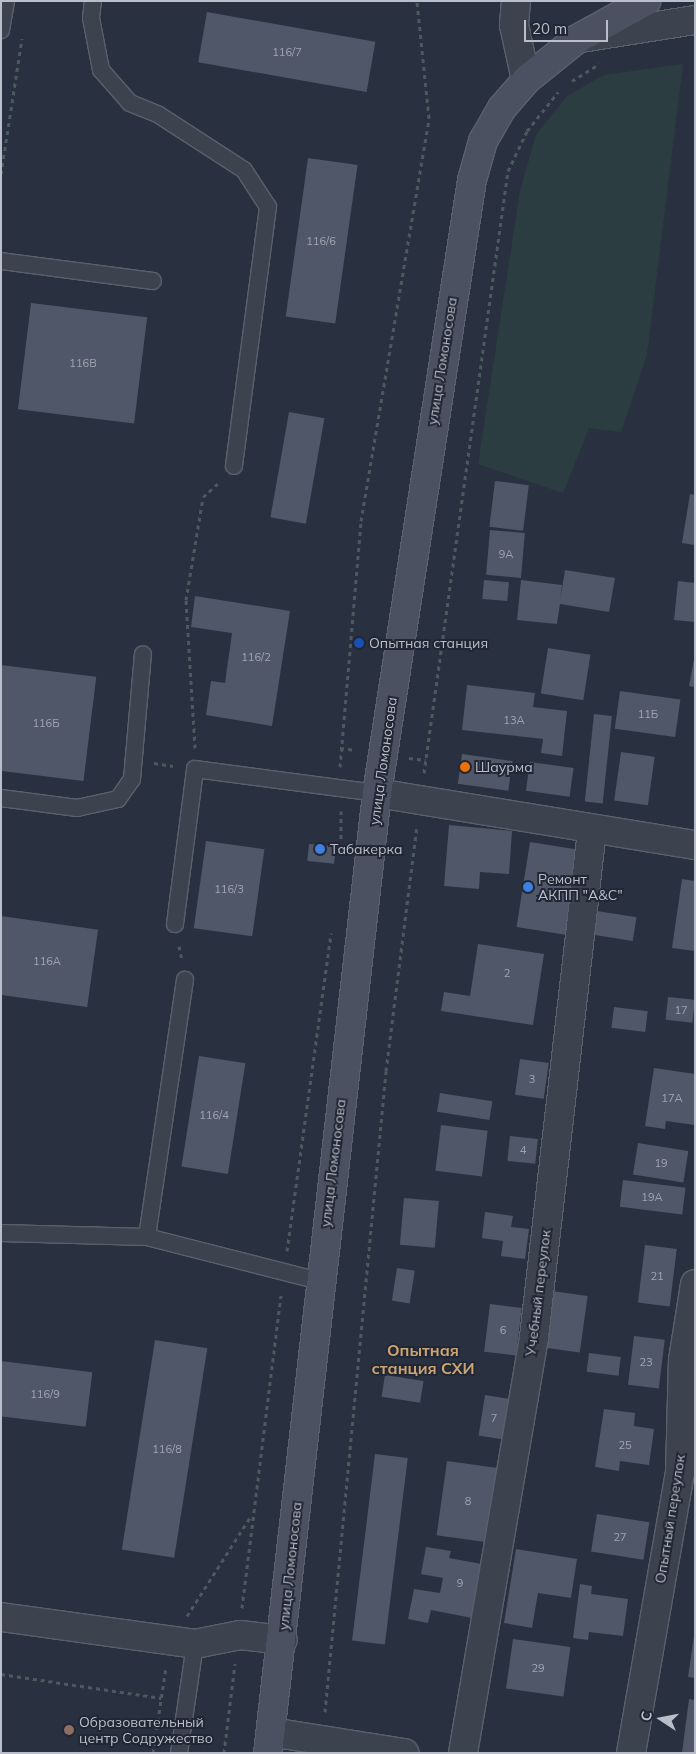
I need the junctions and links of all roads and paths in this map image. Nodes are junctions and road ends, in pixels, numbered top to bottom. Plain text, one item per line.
1 (6, 1) edge
2 (93, 1) edge
3 (417, 1) edge
4 (516, 1) edge
5 (646, 1) edge
6 (695, 20) edge
7 (1, 30) edge
8 (24, 30) dead end
9 (577, 39) junction
10 (605, 60) dead end
11 (526, 80) junction
12 (568, 84) dead end
13 (561, 88) dead end
14 (1, 174) edge
15 (1, 261) edge
16 (153, 281) dead end
17 (234, 466) joint
18 (143, 654) dead end
19 (134, 760) junction
20 (195, 768) junction
21 (340, 788) junction
22 (377, 793) junction
23 (1, 798) edge
24 (420, 801) junction
25 (592, 830) junction
26 (695, 846) edge
27 (342, 853) dead end
28 (332, 922) dead end
29 (175, 924) joint
30 (185, 980) joint
31 (1, 1233) edge
32 (147, 1237) junction
33 (284, 1272) junction
34 (319, 1281) junction
35 (695, 1284) edge
36 (251, 1515) junction
37 (1, 1617) edge
38 (240, 1635) junction
39 (283, 1640) junction
40 (183, 1643) junction
41 (1, 1674) edge
42 (161, 1698) junction
43 (323, 1741) junction
44 (270, 1742) edge
45 (153, 1753) edge
46 (179, 1753) edge
47 (224, 1753) edge
48 (404, 1753) edge
49 (463, 1753) edge
50 (631, 1753) edge

1 - 7 lane
2 - 17 lane
3 - 21 path
4 - 11 street
5 - 9 main road, улица Ломоносова
6 - 9 street
8 - 14 path
9 - 11 main road, улица Ломоносова
10 - 12 path
11 - 22 main road, улица Ломоносова
13 - 24 path
15 - 16 lane
17 - 20 path
18 - 19 lane
19 - 20 path
19 - 23 lane
20 - 21 lane
20 - 29 lane
21 - 22 lane
21 - 27 path
22 - 24 street
22 - 34 main road, улица Ломоносова
24 - 25 street
24 - 43 path
25 - 26 street
25 - 49 street, Учебный переулок
28 - 33 path
29 - 30 path
30 - 32 lane
31 - 32 lane
32 - 33 lane
33 - 34 lane
33 - 36 path
34 - 39 main road, улица Ломоносова
35 - 50 street, Опытный переулок
36 - 38 path
36 - 40 path
37 - 40 street
38 - 39 street
38 - 40 street
38 - 47 path
39 - 44 main road, улица Ломоносова
40 - 42 path
40 - 46 lane
41 - 42 path
42 - 45 path
43 - 44 street
43 - 48 street

